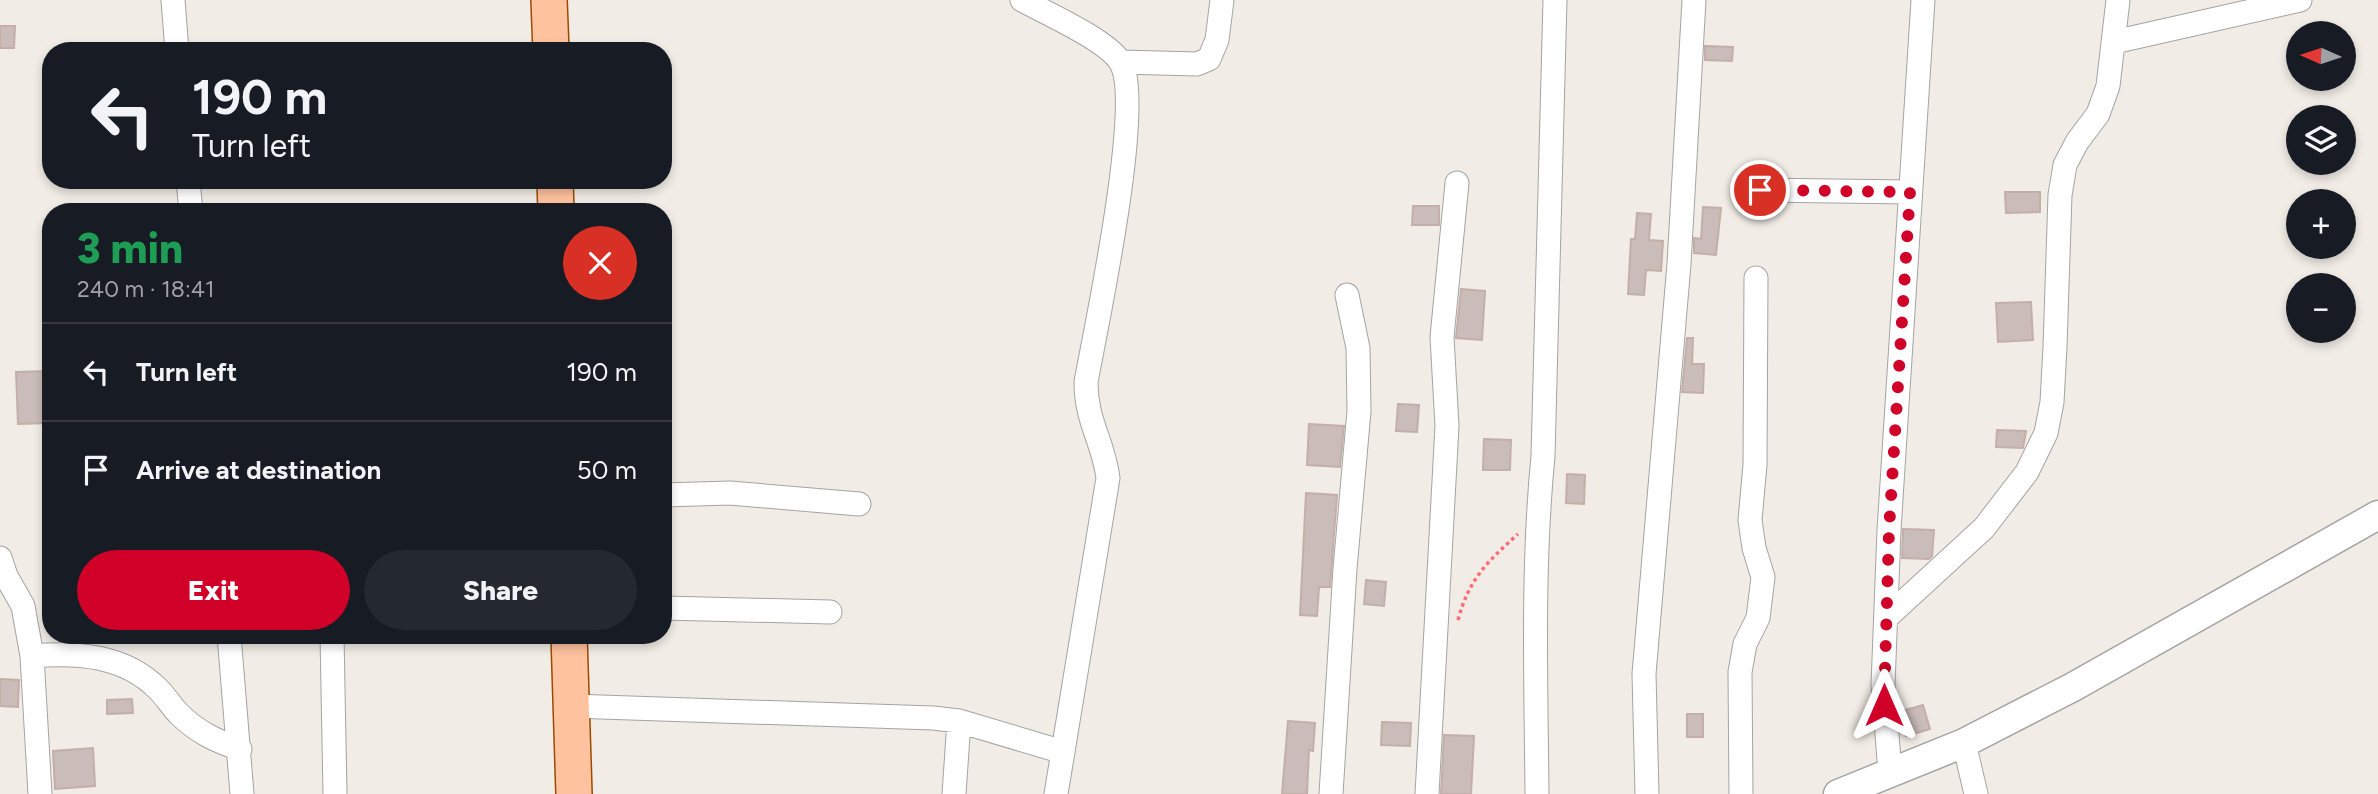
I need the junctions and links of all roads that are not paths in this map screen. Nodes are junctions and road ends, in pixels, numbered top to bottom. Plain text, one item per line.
1 (173, 0) edge
2 (549, 0) edge
3 (1022, 0) edge
4 (1222, 0) edge
5 (1555, 0) edge
6 (1694, 0) edge
7 (1923, 0) edge
8 (2118, 0) edge
9 (2300, 0) edge
10 (176, 42) edge
11 (551, 42) edge
12 (2113, 42) junction
13 (1121, 62) junction
14 (1457, 183) dead end
15 (1760, 190) dead end
16 (1910, 192) junction
17 (1756, 278) dead end
18 (1347, 295) dead end
19 (672, 495) edge
20 (859, 504) dead end
21 (2378, 515) edge
22 (0, 558) edge
23 (672, 608) edge
24 (830, 612) dead end
25 (1887, 617) junction
26 (230, 644) edge
27 (332, 644) edge
28 (569, 644) edge
29 (32, 656) junction
30 (571, 706) junction
31 (959, 721) junction
32 (1964, 743) junction
33 (240, 749) junction
34 (1063, 752) junction
35 (1891, 772) junction
36 (40, 794) edge
37 (242, 794) edge
38 (335, 794) edge
39 (574, 794) edge
40 (954, 794) edge
41 (1056, 794) edge
42 (1331, 794) edge
43 (1427, 794) edge
44 (1536, 794) edge
45 (1647, 794) edge
46 (1741, 794) edge
47 (1838, 794) edge
48 (1976, 794) edge

1 - 10 street
2 - 11 main road
3 - 13 street
4 - 13 street
5 - 44 street
6 - 45 street
7 - 16 street
8 - 12 street
9 - 12 street
12 - 25 street
13 - 34 street
14 - 43 street
15 - 16 street
16 - 25 street
17 - 46 street
18 - 42 street
19 - 20 street
21 - 32 street
22 - 29 street
23 - 24 street
25 - 35 street
26 - 33 street
27 - 38 street
28 - 30 main road
29 - 33 street
29 - 36 street
30 - 31 street
30 - 39 main road
31 - 34 street
31 - 40 street
32 - 35 street
32 - 48 street
33 - 37 street
34 - 41 street
35 - 47 street

